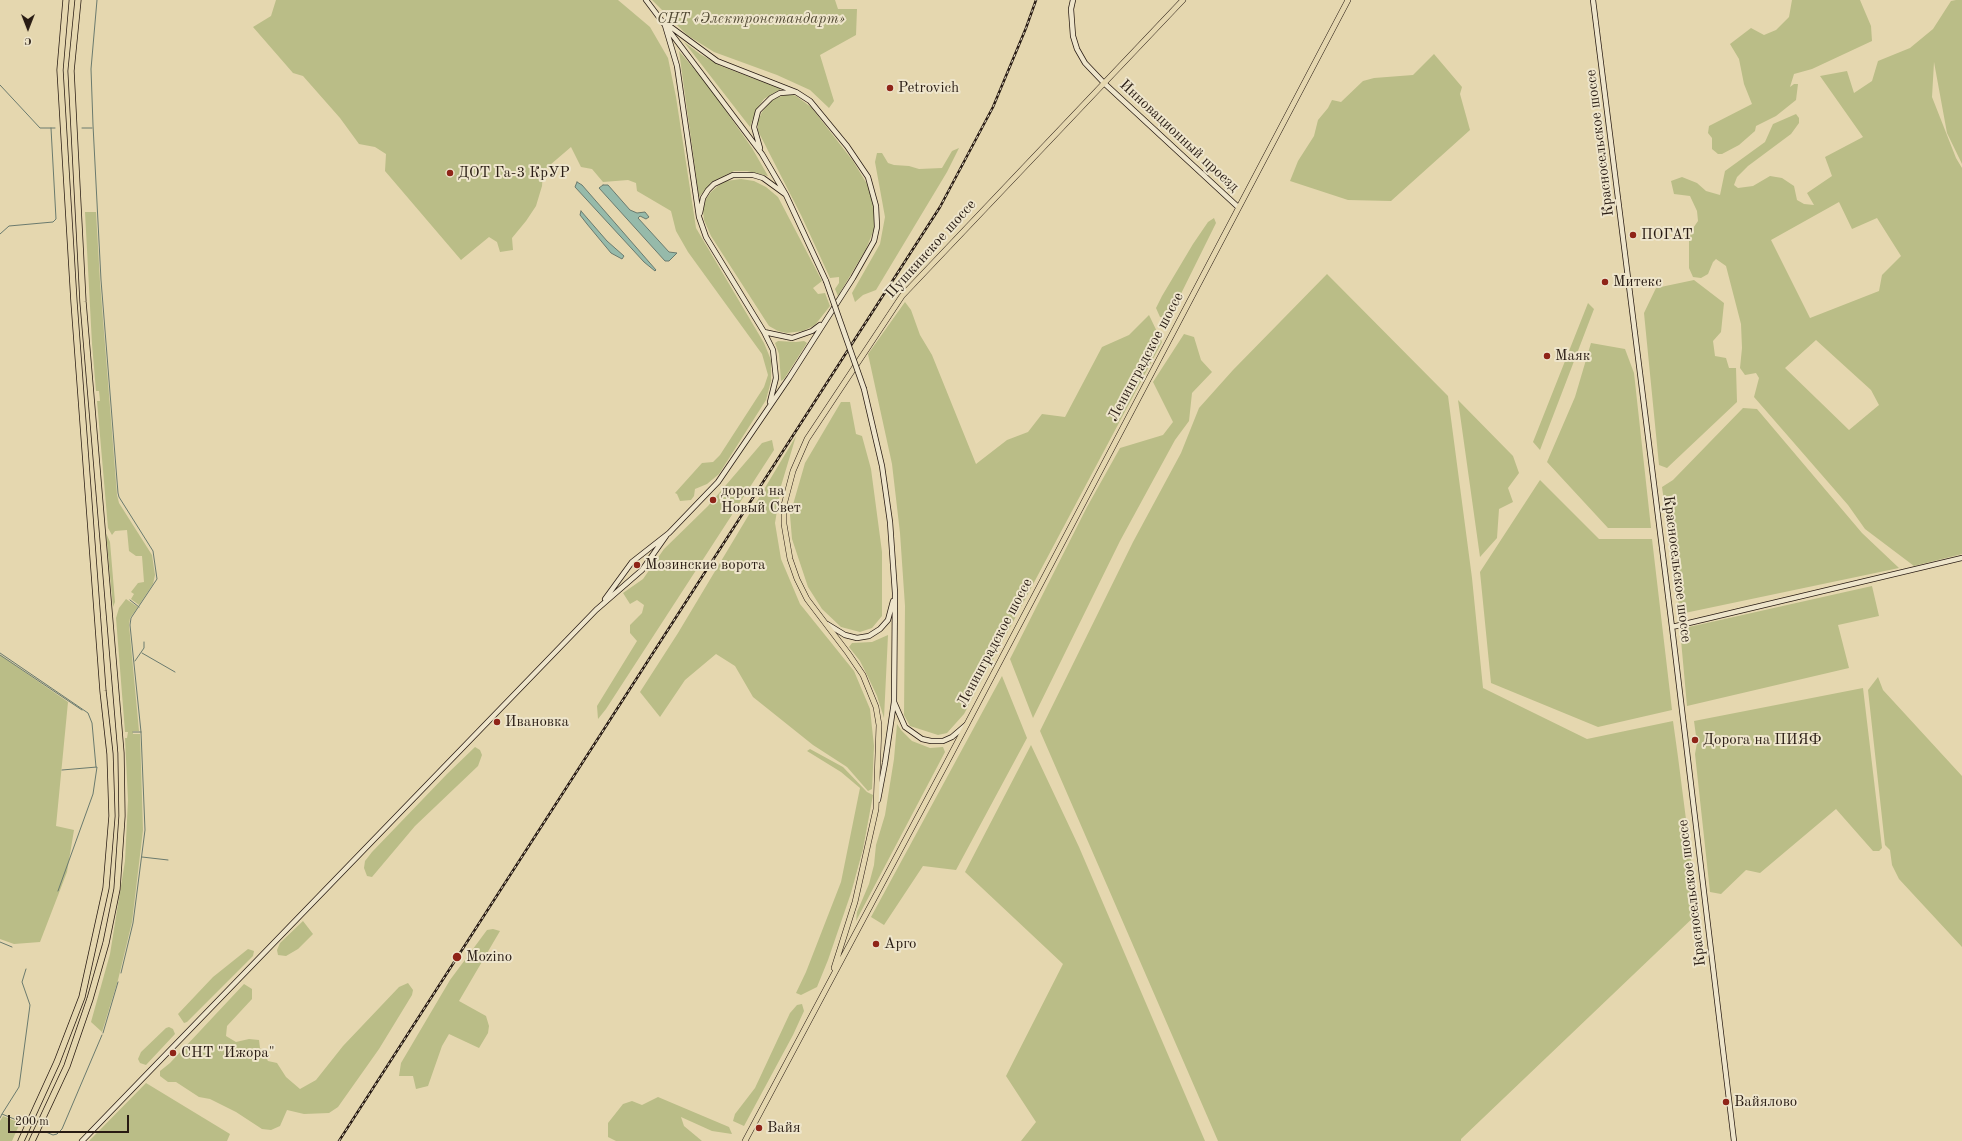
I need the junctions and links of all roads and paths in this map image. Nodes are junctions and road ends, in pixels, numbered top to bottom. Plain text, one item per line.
1 (66, 0) edge
2 (78, 0) edge
3 (646, 0) edge
4 (1073, 0) edge
5 (1183, 0) edge
6 (1348, 0) edge
7 (1593, 0) edge
8 (664, 22) junction
9 (1104, 83) junction
10 (796, 92) junction
11 (762, 154) junction
12 (786, 195) junction
13 (1238, 208) junction
14 (699, 217) junction
15 (824, 323) junction
16 (764, 332) junction
17 (766, 412) junction
18 (666, 536) junction
19 (642, 554) junction
20 (1962, 558) edge
21 (648, 562) junction
22 (627, 569) junction
23 (635, 577) junction
24 (895, 593) junction
25 (600, 606) junction
26 (826, 624) junction
27 (1672, 627) junction
28 (894, 702) junction
29 (966, 725) junction
30 (876, 809) junction
31 (831, 978) junction
32 (20, 1141) edge
33 (32, 1141) edge
34 (82, 1141) edge
35 (745, 1141) edge
36 (1734, 1141) edge

1 - 32 highway
2 - 33 highway
3 - 8 street
4 - 9 street, Инновационный проезд
5 - 9 main road, Пушкинское шоссе
6 - 13 main road, Ленинградское шоссе
7 - 27 street, Красносельское шоссе
8 - 10 street
8 - 11 street
8 - 14 street
9 - 13 street, Инновационный проезд
9 - 26 main road, Пушкинское шоссе
10 - 11 street
10 - 15 street
11 - 12 street
12 - 14 street
12 - 24 street, bridge
13 - 29 main road, Ленинградское шоссе
14 - 16 street
15 - 16 street
15 - 17 street
16 - 17 street
17 - 18 street
18 - 19 street
18 - 21 street
19 - 21 street
19 - 22 street
20 - 27 street
21 - 23 street
22 - 23 street
22 - 25 street
23 - 25 street
24 - 26 street
24 - 28 street
25 - 34 street
26 - 30 main road, Пушкинское шоссе
27 - 36 street, Красносельское шоссе
28 - 29 street
28 - 30 street
29 - 31 main road, Ленинградское шоссе
30 - 31 main road, Пушкинское шоссе
31 - 35 main road

